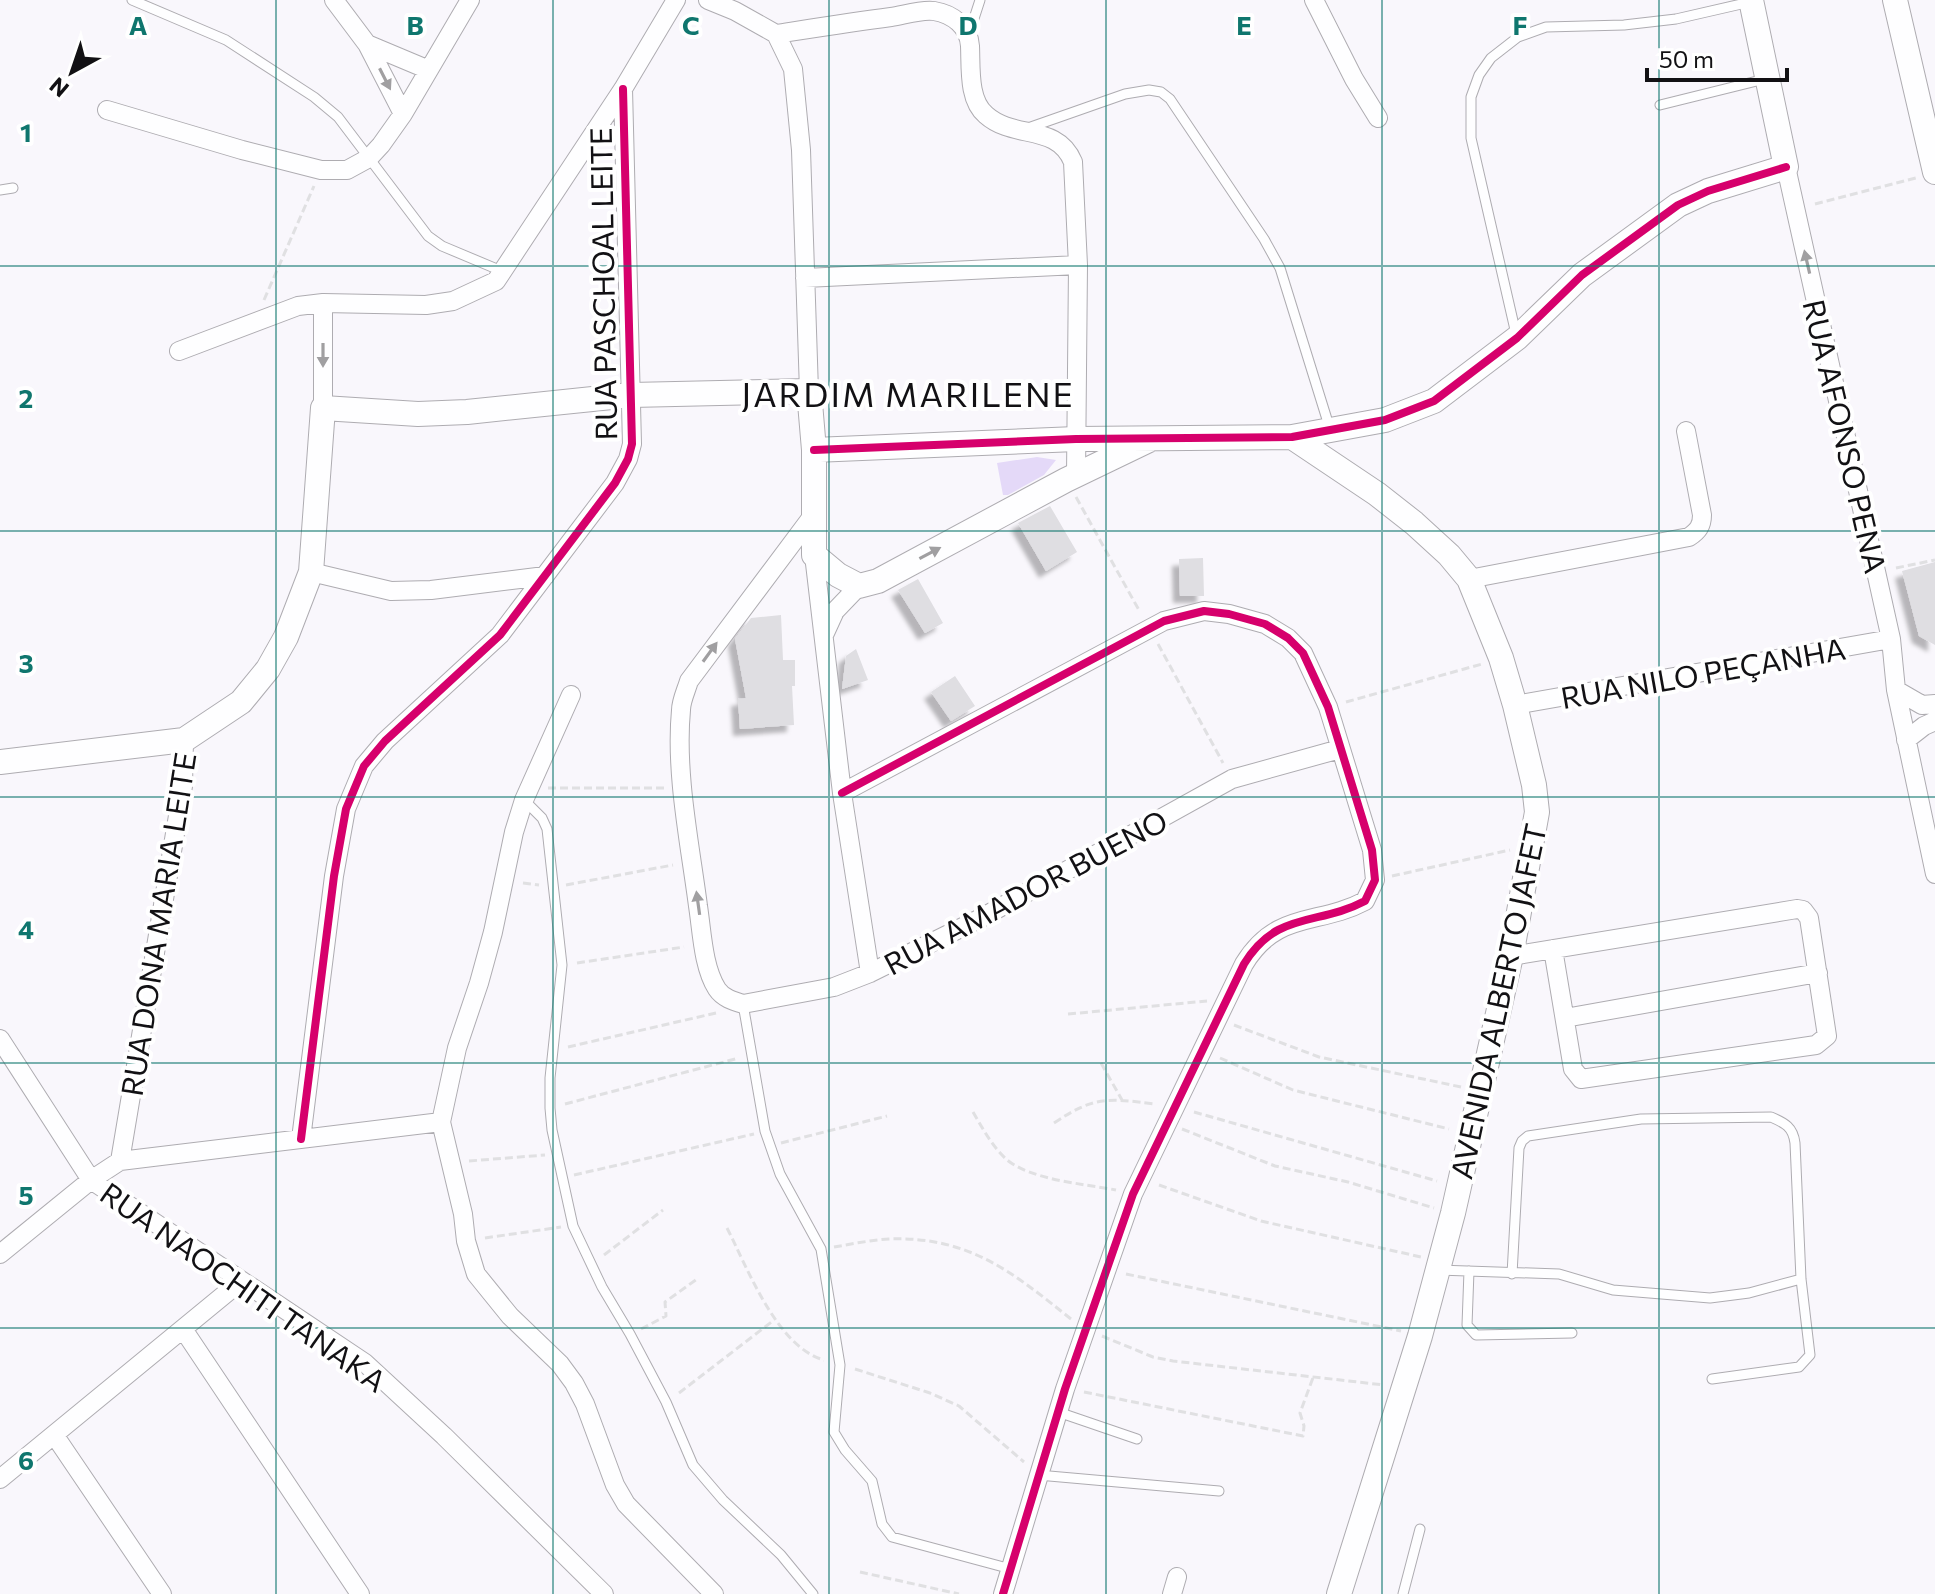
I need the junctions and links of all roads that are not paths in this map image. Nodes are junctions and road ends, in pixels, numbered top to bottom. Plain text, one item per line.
1 (132, 0) edge
2 (334, 0) edge
3 (470, 0) edge
4 (676, 0) edge
5 (708, 0) edge
6 (980, 0) edge
7 (1314, 0) edge
8 (1895, 0) edge
9 (1752, 1) edge
10 (776, 34) junction
11 (969, 34) junction
12 (367, 44) junction
13 (429, 70) junction
14 (1768, 78) junction
15 (623, 89) junction
16 (1660, 105) dead end
17 (107, 110) dead end
18 (403, 114) junction
19 (1378, 118) dead end
20 (1021, 130) junction
21 (375, 151) junction
22 (1786, 167) junction
23 (1927, 175) edge
24 (13, 188) dead end
25 (0, 190) edge
26 (1078, 265) junction
27 (504, 272) junction
28 (805, 278) junction
29 (323, 303) junction
30 (1517, 338) junction
31 (179, 351) dead end
32 (809, 391) junction
33 (631, 395) junction
34 (323, 408) junction
35 (1331, 431) junction
36 (1686, 431) dead end
37 (1292, 437) junction
38 (1076, 439) junction
39 (1149, 440) junction
40 (814, 450) junction
41 (1076, 475) junction
42 (814, 514) junction
43 (814, 555) junction
44 (311, 572) junction
45 (545, 576) junction
46 (1469, 579) junction
47 (859, 586) junction
48 (823, 638) junction
49 (1891, 639) junction
50 (1896, 690) junction
51 (571, 695) dead end
52 (1935, 704) edge
53 (1515, 705) junction
54 (1935, 721) edge
55 (184, 740) junction
56 (1906, 740) junction
57 (1340, 749) junction
58 (0, 762) edge
59 (842, 793) junction
60 (527, 794) junction
61 (1935, 874) edge
62 (1553, 949) junction
63 (1511, 956) junction
64 (870, 973) junction
65 (1818, 973) junction
66 (743, 1006) junction
67 (1565, 1018) junction
68 (0, 1039) edge
69 (441, 1122) junction
70 (301, 1139) junction
71 (120, 1161) junction
72 (91, 1180) junction
73 (0, 1254) edge
74 (1439, 1266) junction
75 (1469, 1271) junction
76 (1512, 1274) junction
77 (1801, 1279) junction
78 (241, 1281) junction
79 (183, 1329) junction
80 (1572, 1333) dead end
81 (1712, 1379) dead end
82 (1058, 1412) junction
83 (55, 1436) junction
84 (1137, 1439) dead end
85 (1038, 1475) junction
86 (0, 1479) edge
87 (1219, 1491) dead end
88 (1420, 1529) dead end
89 (1011, 1569) junction
90 (162, 1594) edge
91 (360, 1594) edge
92 (604, 1594) edge
93 (714, 1594) edge
94 (813, 1594) edge
95 (1003, 1594) edge
96 (1339, 1594) edge
97 (1403, 1594) edge

1 - 21 lane
2 - 12 street
3 - 13 street
4 - 15 street
5 - 10 street
6 - 11 lane
7 - 19 street
8 - 23 street
9 - 14 street, RUA AFONSO PENA
9 - 30 lane
10 - 11 street
10 - 28 street
11 - 20 street
12 - 13 street
12 -> 18 street
13 - 18 street
14 - 16 lane
14 - 22 street, RUA AFONSO PENA
15 - 27 street
15 - 33 street, RUA PASCHOAL LEITE
17 - 21 street
18 - 21 street
20 - 26 street
20 - 35 lane
21 - 27 lane
22 - 30 street
49 -> 22 street, RUA AFONSO PENA
24 - 25 lane
26 - 28 street
26 - 38 street
27 - 29 street
28 - 32 street
29 - 31 street
29 -> 34 street, RUA DONA MARIA LEITE
30 - 35 street
32 - 33 street
32 - 40 street
33 - 34 street
33 - 45 street, RUA PASCHOAL LEITE
34 - 44 street, RUA DONA MARIA LEITE
35 - 37 street
36 - 46 street
37 - 39 street
37 - 46 street, AVENIDA ALBERTO JAFET
38 - 39 street
38 - 40 street
38 - 41 street
39 - 41 street
40 - 42 street
47 -> 41 street
42 - 43 street
66 -> 42 street
43 - 47 street
43 - 48 street
44 - 45 street
44 - 55 street, RUA DONA MARIA LEITE
45 - 70 street, RUA PASCHOAL LEITE
46 - 53 street, AVENIDA ALBERTO JAFET
47 - 48 street
48 - 59 street
49 - 50 street, RUA AFONSO PENA
49 - 53 street, RUA NILO PEÇANHA
50 - 52 street
50 - 56 street, RUA AFONSO PENA
51 - 60 street
53 - 63 street, AVENIDA ALBERTO JAFET
54 - 56 street
55 - 58 street
55 - 71 street, RUA DONA MARIA LEITE
56 - 61 street, RUA AFONSO PENA
57 - 59 street
57 - 64 street, RUA AMADOR BUENO
57 - 82 street
59 - 64 street
60 - 69 street
60 - 94 lane
62 - 63 street
62 - 65 street
62 - 67 street
63 - 74 street, AVENIDA ALBERTO JAFET
64 - 66 street, RUA AMADOR BUENO
65 - 67 street
65 - 67 street
66 - 89 lane
68 - 72 street
69 - 70 street
69 - 93 street
70 - 71 street
71 - 72 street
72 - 73 street
72 - 78 street, RUA NAOCHITI TANAKA
74 - 75 lane
74 - 96 street, AVENIDA ALBERTO JAFET
75 - 76 lane
75 - 80 lane
76 - 77 lane
76 - 77 lane
77 - 81 lane
78 - 79 street
78 - 92 street, RUA NAOCHITI TANAKA
79 - 83 street
79 - 91 street
82 - 84 lane
82 - 85 street
83 - 86 street
83 - 90 street
85 - 87 lane
85 - 89 street
88 - 97 lane
89 - 95 street

